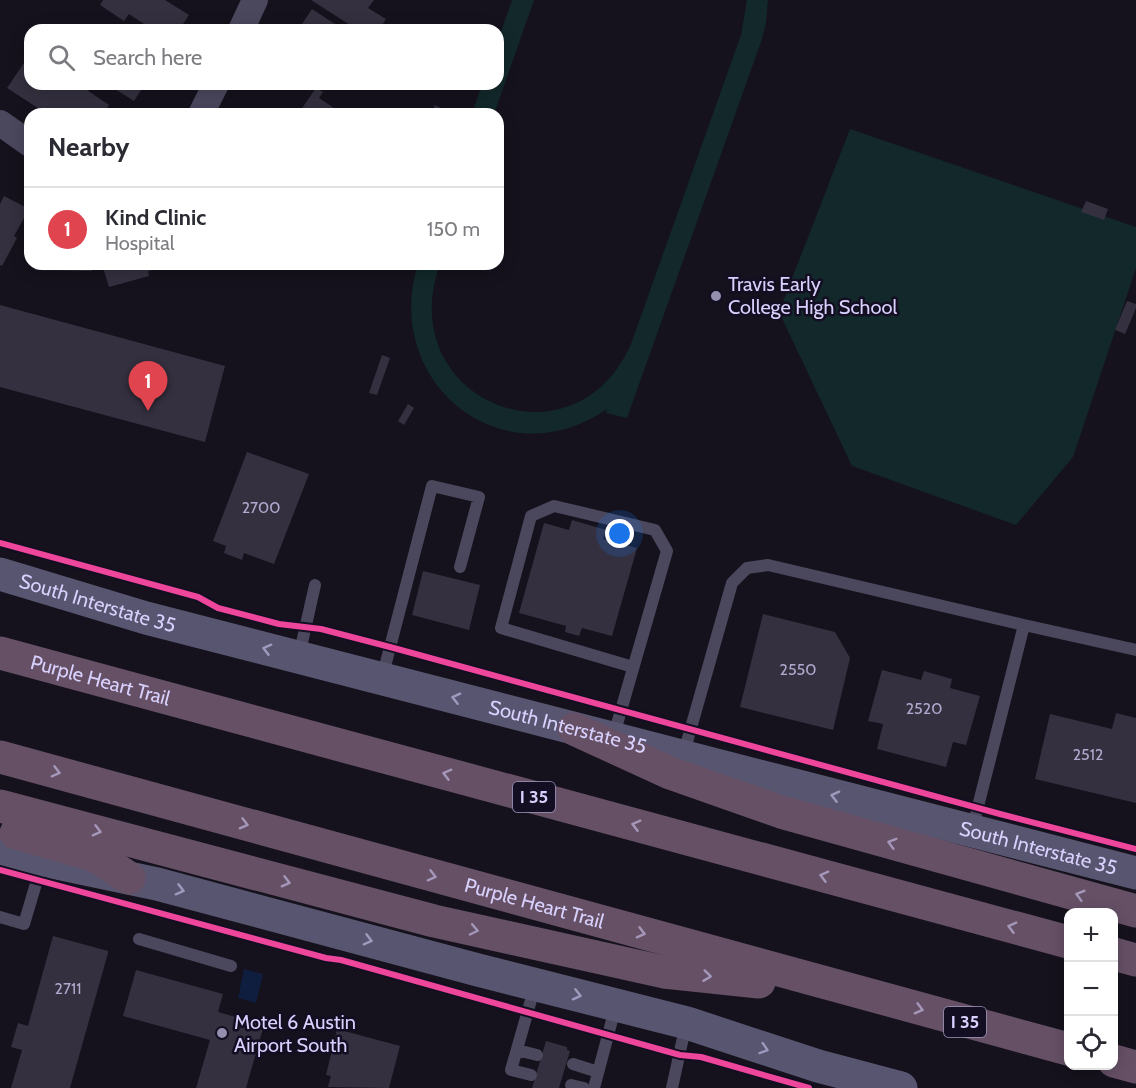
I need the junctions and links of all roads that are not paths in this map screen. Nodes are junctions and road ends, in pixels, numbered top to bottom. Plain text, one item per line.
1 (255, 0) edge
2 (244, 24) edge
3 (213, 90) edge
4 (204, 108) edge
5 (0, 123) edge
6 (24, 140) edge
7 (460, 567) dead end
8 (0, 574) edge
9 (315, 585) dead end
10 (1024, 625) junction
11 (1136, 650) edge
12 (0, 653) edge
13 (299, 658) junction
14 (633, 667) junction
15 (381, 679) junction
16 (574, 729) junction
17 (613, 739) junction
18 (0, 757) edge
19 (683, 757) junction
20 (0, 806) edge
21 (0, 829) edge
22 (972, 831) junction
23 (0, 849) edge
24 (43, 861) junction
25 (1136, 873) edge
26 (129, 878) junction
27 (1136, 911) edge
28 (0, 917) edge
29 (139, 939) dead end
30 (1064, 941) edge
31 (1118, 955) edge
32 (1136, 960) edge
33 (231, 966) dead end
34 (535, 984) junction
35 (862, 994) junction
36 (616, 1005) junction
37 (687, 1023) junction
38 (1064, 1048) edge
39 (517, 1050) junction
40 (537, 1055) dead end
41 (1118, 1062) edge
42 (573, 1064) dead end
43 (1136, 1067) edge
44 (598, 1072) junction
45 (531, 1075) dead end
46 (571, 1085) dead end
47 (584, 1088) edge
48 (594, 1088) edge
49 (672, 1088) edge
50 (901, 1088) edge

1 - 2 street
3 - 4 street
5 - 6 street
7 - 15 lane
13 -> 8 main road, South Interstate 35
9 - 13 lane
10 - 11 lane
10 - 19 lane
10 - 22 lane
30 -> 12 highway, Purple Heart Trail / I 35
13 - 15 main road, South Interstate 35
14 - 14 lane
14 - 17 lane
16 -> 15 main road, South Interstate 35
16 - 17 main road, South Interstate 35
27 -> 16 highway
17 - 19 main road, South Interstate 35
18 -> 35 highway, Purple Heart Trail / I 35
22 -> 19 main road, South Interstate 35
20 -> 35 highway
21 - 26 highway
22 - 25 main road, South Interstate 35
23 - 24 main road
24 - 26 main road
24 - 28 lane
26 -> 34 main road
29 - 33 lane
31 - 32 highway
34 -> 36 main road
34 - 39 lane
35 -> 38 highway, Purple Heart Trail / I 35
36 - 37 main road
36 - 44 lane
37 - 49 lane
37 -> 50 main road
39 - 40 lane
39 - 45 lane
41 - 43 highway
42 - 44 lane
44 - 48 lane
46 - 47 lane

